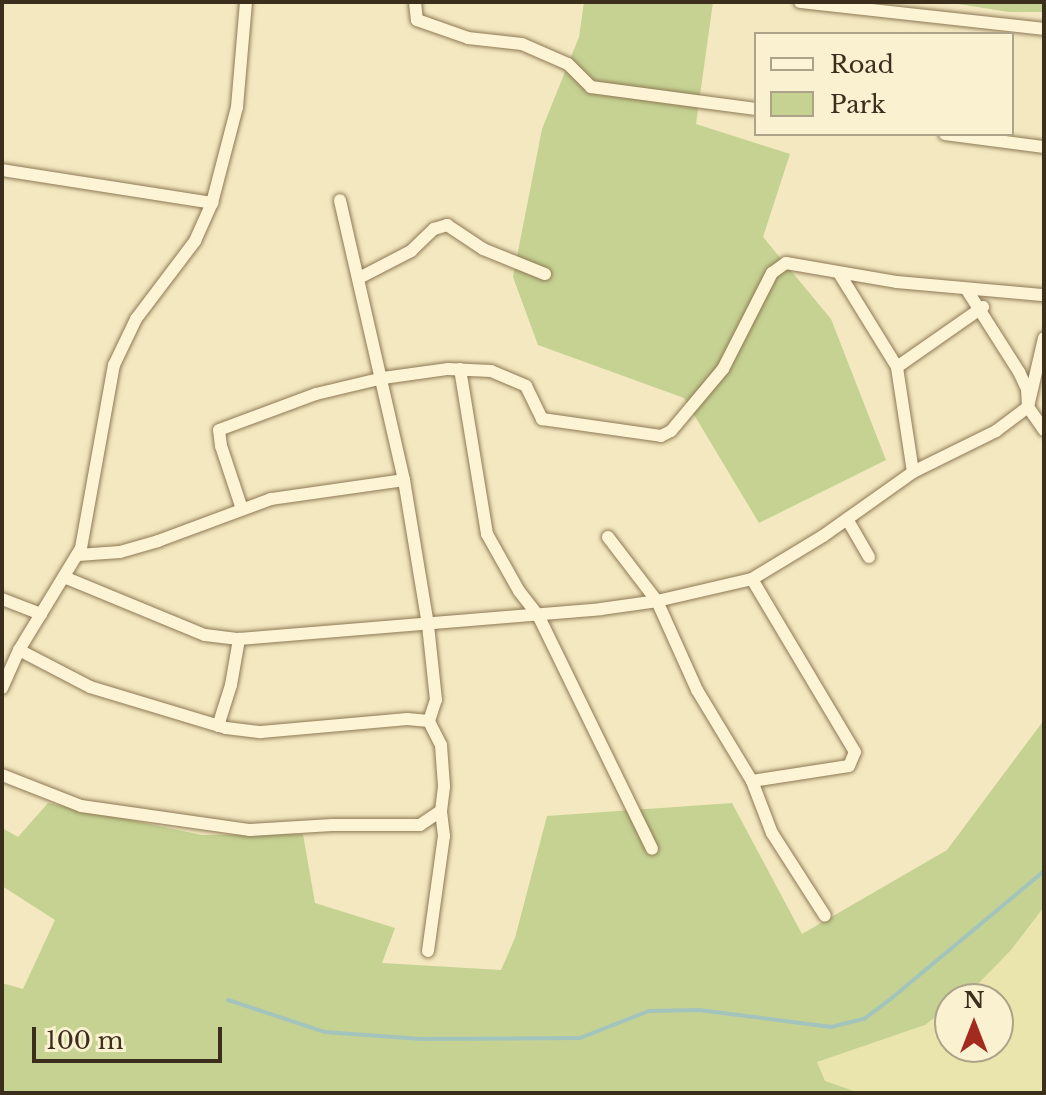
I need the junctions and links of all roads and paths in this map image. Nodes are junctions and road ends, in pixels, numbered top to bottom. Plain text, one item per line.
1 (246, 2) edge
2 (415, 2) edge
3 (800, 2) edge
4 (1044, 29) edge
5 (754, 109) edge
6 (960, 136) edge
7 (1044, 147) edge
8 (2, 170) edge
9 (340, 200) dead end
10 (212, 203) junction
11 (839, 273) junction
12 (545, 274) dead end
13 (359, 278) junction
14 (967, 290) junction
15 (1044, 295) edge
16 (981, 308) junction
17 (1044, 338) edge
18 (897, 367) junction
19 (460, 369) junction
20 (383, 378) junction
21 (1028, 407) junction
22 (1044, 430) edge
23 (913, 472) junction
24 (404, 480) junction
25 (242, 509) junction
26 (847, 519) junction
27 (608, 537) dead end
28 (78, 555) junction
29 (869, 557) dead end
30 (64, 577) junction
31 (752, 579) junction
32 (2, 599) edge
33 (657, 601) junction
34 (41, 614) junction
35 (538, 615) junction
36 (428, 625) junction
37 (239, 639) junction
38 (19, 650) junction
39 (2, 687) edge
40 (429, 721) junction
41 (218, 726) junction
42 (2, 775) edge
43 (752, 781) junction
44 (441, 811) junction
45 (652, 849) dead end
46 (825, 916) dead end
47 (428, 951) dead end

1 - 10 street
2 - 5 street
3 - 4 street
6 - 7 street
8 - 10 street
9 - 13 street
10 - 28 street
11 - 14 street
11 - 18 street
11 - 19 street
12 - 13 street
13 - 20 street
14 - 15 street
14 - 16 street
16 - 18 street
16 - 21 street
17 - 21 street
18 - 23 street
19 - 20 street
19 - 35 street
20 - 24 street
20 - 25 street
21 - 22 street
21 - 23 street
23 - 26 street
24 - 25 street
24 - 36 street
25 - 28 street
26 - 29 street
26 - 31 street
27 - 33 street
28 - 30 street
30 - 34 street
30 - 37 street
31 - 33 street
31 - 43 street
32 - 34 street
33 - 35 street
33 - 43 street
34 - 38 street
35 - 36 street
35 - 45 street
36 - 37 street
36 - 40 street
37 - 41 street
38 - 39 street
38 - 41 street
40 - 41 street
40 - 44 street
42 - 44 street
43 - 46 street
44 - 47 street

